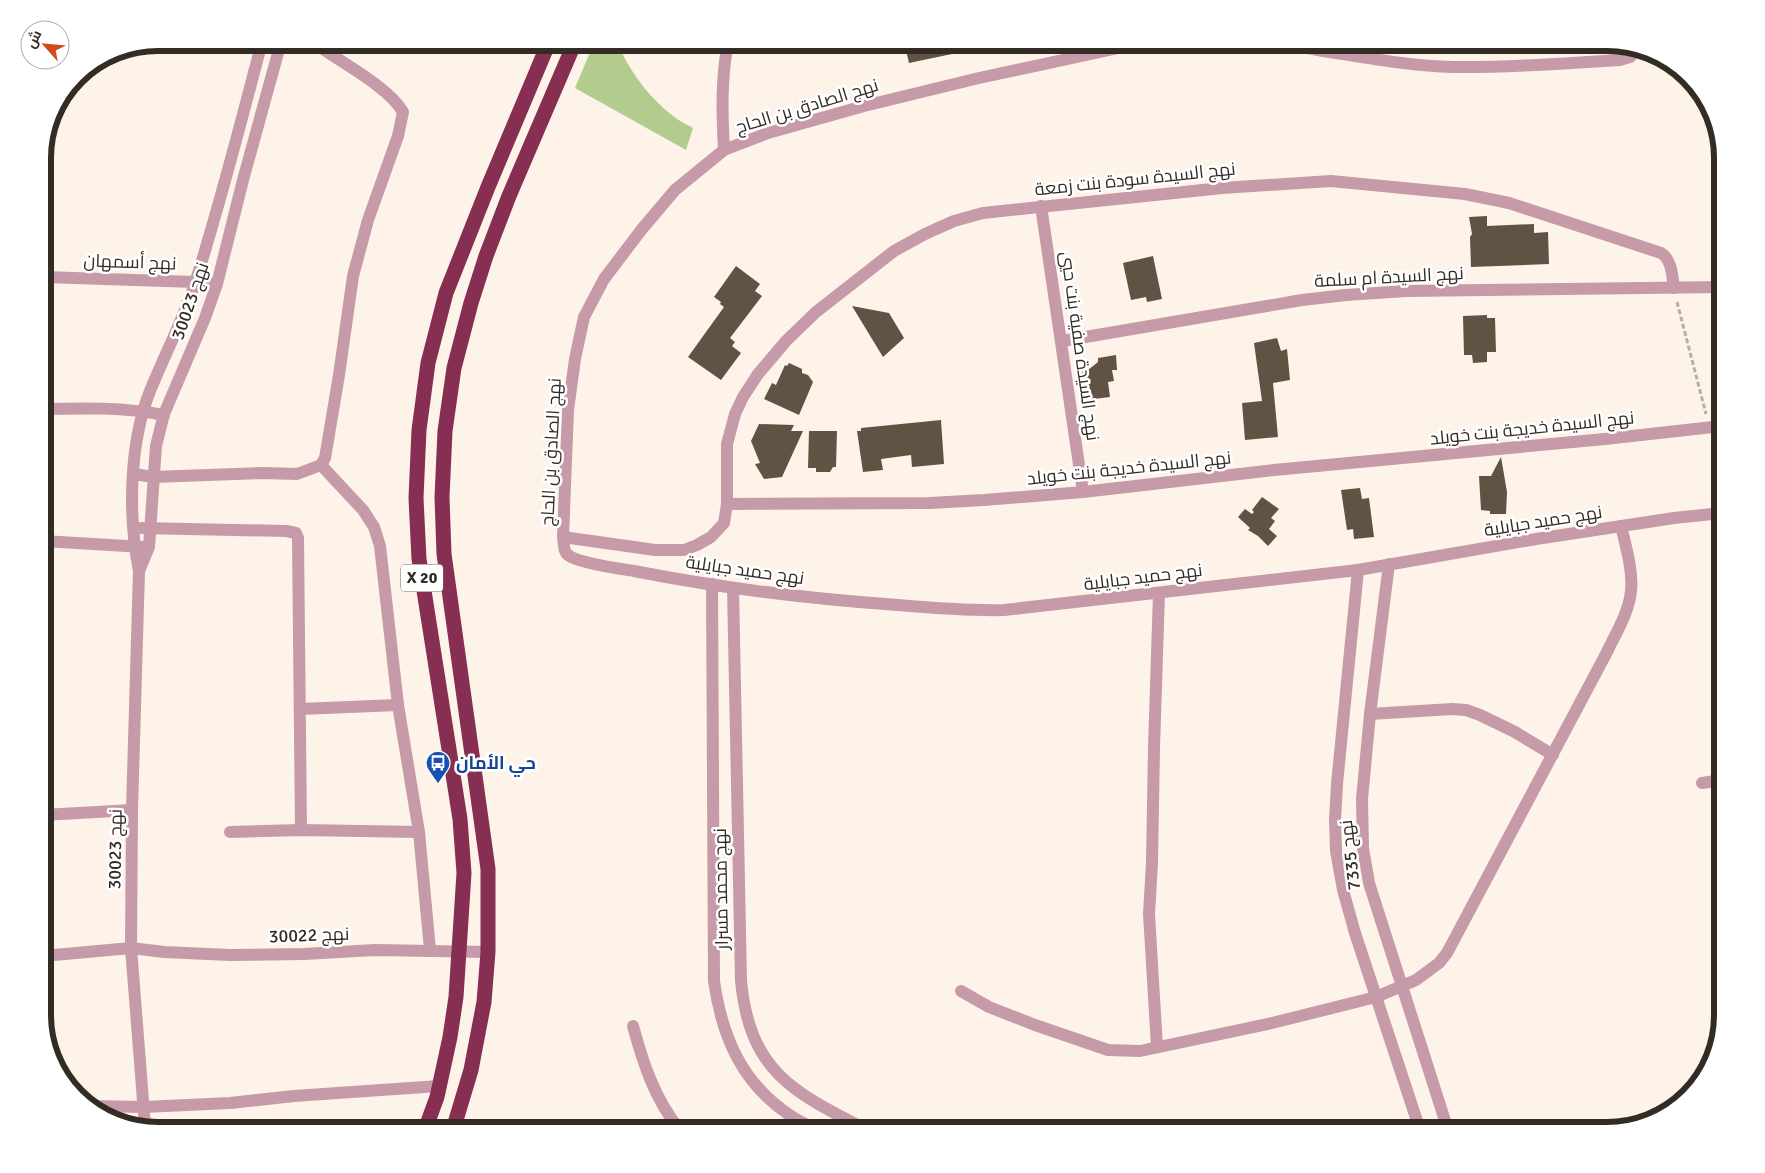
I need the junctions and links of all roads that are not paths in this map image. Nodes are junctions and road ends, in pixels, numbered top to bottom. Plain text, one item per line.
1 (260, 51) edge
2 (279, 51) edge
3 (326, 51) edge
4 (545, 51) edge
5 (571, 51) edge
6 (727, 51) edge
7 (1104, 51) edge
8 (1324, 51) edge
9 (1632, 55) edge
10 (724, 150) junction
11 (1041, 206) junction
12 (51, 277) edge
13 (196, 282) junction
14 (217, 284) junction
15 (1714, 287) edge
16 (1674, 288) junction
17 (1062, 341) junction
18 (51, 408) edge
19 (144, 411) junction
20 (164, 415) junction
21 (1714, 427) edge
22 (322, 466) junction
23 (134, 474) junction
24 (153, 476) junction
25 (1083, 492) junction
26 (727, 504) junction
27 (1714, 514) edge
28 (1622, 526) junction
29 (134, 528) junction
30 (150, 528) junction
31 (564, 537) junction
32 (51, 541) edge
33 (134, 546) junction
34 (149, 547) junction
35 (568, 555) joint
36 (1389, 564) junction
37 (1358, 570) junction
38 (139, 571) junction
39 (712, 584) junction
40 (733, 588) junction
41 (1159, 593) junction
42 (398, 705) junction
43 (300, 709) junction
44 (1370, 714) junction
45 (1553, 755) junction
46 (1714, 781) edge
47 (1702, 783) dead end
48 (132, 810) junction
49 (51, 815) edge
50 (302, 830) junction
51 (230, 832) dead end
52 (419, 832) junction
53 (131, 948) junction
54 (430, 950) junction
55 (460, 950) junction
56 (488, 952) junction
57 (51, 955) edge
58 (1401, 987) junction
59 (961, 991) dead end
60 (1376, 997) junction
61 (633, 1026) dead end
62 (1157, 1048) junction
63 (439, 1086) junction
64 (103, 1106) edge
65 (144, 1107) junction
66 (792, 1116) junction
67 (145, 1121) edge
68 (428, 1122) edge
69 (457, 1122) edge
70 (675, 1122) edge
71 (789, 1122) edge
72 (803, 1122) edge
73 (851, 1122) edge
74 (1417, 1122) edge
75 (1445, 1122) edge

1 - 13 street, نهج 30023
2 - 14 street, نهج 30023
3 - 22 street
4 - 55 highway, X 20
5 - 56 highway, X 20
6 - 10 street
7 - 10 street, نهج الصادق بن الحاج
8 - 9 street
10 - 31 street, نهج الصادق بن الحاج
11 - 16 street, نهج السيدة سودة بنت زمعة
11 - 17 street, نهج السيدة صفية بنت حيي
11 - 26 street, نهج السيدة سودة بنت زمعة
12 - 13 street, نهج أسمهان
13 - 14 street, نهج أسمهان
13 - 19 street, نهج 30023
14 - 20 street, نهج 30023
15 - 16 street, نهج السيدة ام سلمة
16 - 17 street, نهج السيدة ام سلمة
17 - 25 street, نهج السيدة صفية بنت حيي
18 - 19 street
19 - 20 street
19 - 23 street, نهج 30023
20 - 24 street, نهج 30023
21 - 25 street, نهج السيدة خديجة بنت خويلد
22 - 24 street
22 - 42 street
23 - 24 street
23 - 29 street, نهج 30023
24 - 30 street, نهج 30023
25 - 26 street, نهج السيدة خديجة بنت خويلد
26 - 31 street
27 - 28 street, نهج حميد جبايلية
28 - 36 street, نهج حميد جبايلية
28 - 45 street
29 - 30 street
29 - 33 street, نهج 30023
30 - 34 street, نهج 30023
30 - 43 street
31 - 35 street, نهج الصادق بن الحاج
32 - 33 street
33 - 34 street
33 - 38 street, نهج 30023
34 - 38 street, نهج 30023
35 - 39 street, نهج حميد جبايلية
36 - 37 street, نهج حميد جبايلية
36 - 44 street, نهج 7335
37 - 41 street, نهج حميد جبايلية
37 - 60 street, نهج 7335
38 - 48 street, نهج 30023
39 - 40 street, نهج حميد جبايلية
39 - 66 street, نهج محمد مسرار
40 - 41 street, نهج حميد جبايلية
40 - 73 street, نهج محمد مسرار
41 - 62 street
42 - 43 street
42 - 52 street
43 - 50 street
44 - 45 street
44 - 58 street, نهج 7335
45 - 58 street
46 - 47 street
48 - 49 street
48 - 53 street, نهج 30023
50 - 51 street
50 - 52 street
52 - 54 street
53 - 54 street, نهج 30022
53 - 57 street, نهج 30022
53 - 65 street, نهج 30023
54 - 55 street, نهج 30022
55 - 56 street, نهج 30022
55 - 63 highway, X 20
56 - 69 highway, X 20
58 - 60 street
58 - 75 street, نهج 7335
59 - 62 street
60 - 62 street
60 - 74 street, نهج 7335
61 - 70 street
63 - 65 street
63 - 68 highway, X 20
64 - 65 street
65 - 67 street, نهج 30023
66 - 71 street
66 - 72 street, نهج محمد مسرار

